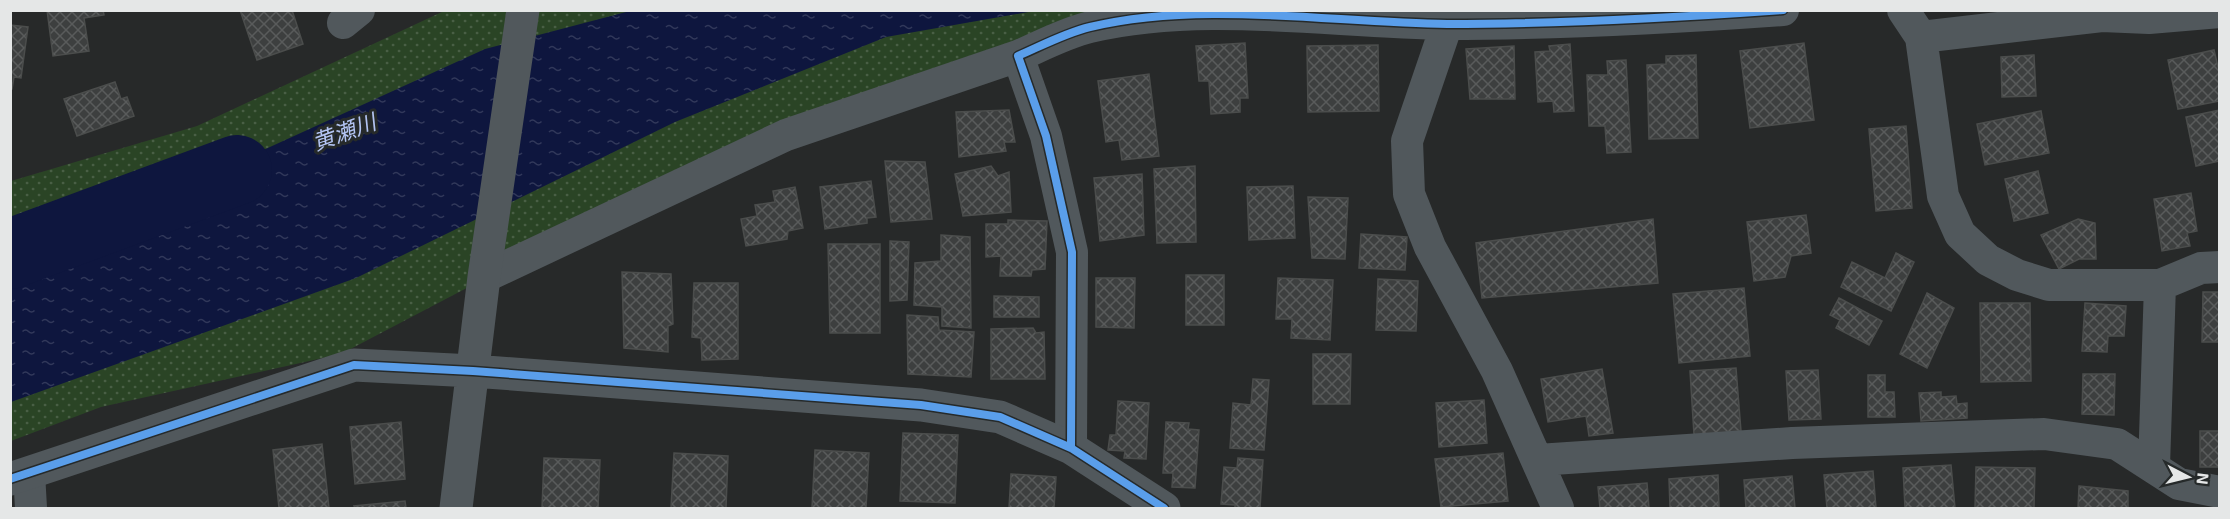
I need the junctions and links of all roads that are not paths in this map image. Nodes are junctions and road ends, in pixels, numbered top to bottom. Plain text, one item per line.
1 (523, 10) edge
2 (1783, 10) edge
3 (1903, 10) edge
4 (2220, 12) edge
5 (1447, 24) junction
6 (1921, 37) junction
7 (1018, 56) junction
8 (2220, 267) edge
9 (484, 277) junction
10 (2160, 285) junction
11 (473, 371) junction
12 (1071, 448) junction
13 (1538, 460) junction
14 (2154, 466) junction
15 (20, 476) edge
16 (2220, 492) edge
17 (31, 508) edge
18 (456, 508) edge
19 (1164, 508) edge
20 (1558, 508) edge

1 - 9 street
2 - 5 street
3 - 6 street
4 - 6 street
5 - 7 street
5 - 13 street
6 - 10 street
7 - 9 street
7 - 12 street
8 - 10 street
9 - 11 street
10 - 14 street
11 - 12 street
11 - 15 street
11 - 18 street
12 - 19 street
13 - 14 street
13 - 20 street
14 - 16 street
15 - 17 street

